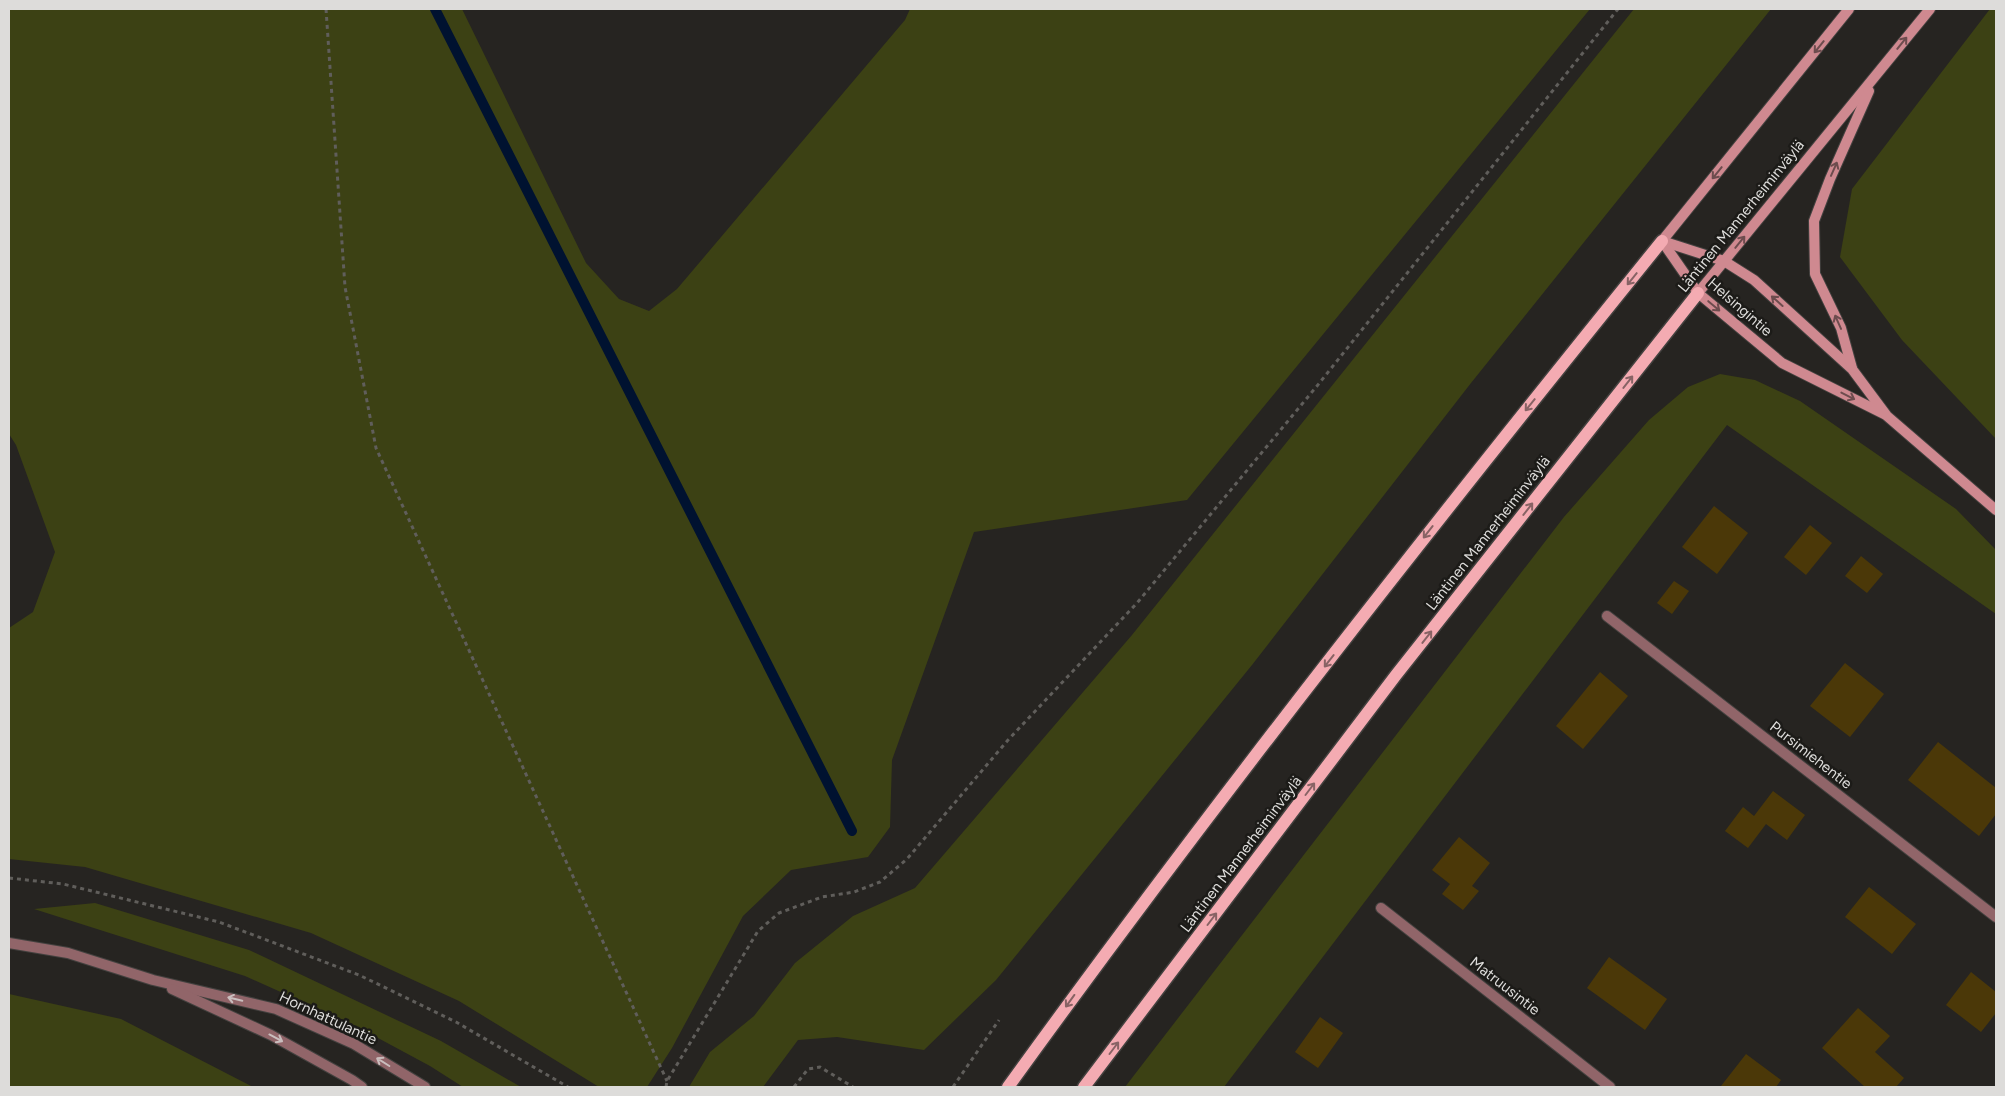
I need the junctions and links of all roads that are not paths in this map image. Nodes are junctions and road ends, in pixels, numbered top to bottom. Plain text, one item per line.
1 (1849, 9) edge
2 (1930, 9) edge
3 (1874, 78) junction
4 (1662, 241) junction
5 (1724, 261) junction
6 (1698, 294) junction
7 (1852, 368) junction
8 (1887, 416) junction
9 (1996, 510) edge
10 (1607, 616) dead end
11 (1381, 908) dead end
12 (1996, 917) edge
13 (9, 943) edge
14 (153, 980) junction
15 (362, 1087) edge
16 (425, 1087) edge
17 (1008, 1087) edge
18 (1084, 1087) edge
19 (1610, 1087) edge

1 -> 4 main road
3 -> 2 main road, Läntinen Mannerheiminväylä
5 -> 3 main road, Läntinen Mannerheiminväylä
7 -> 3 main road, Helsingintie
4 - 5 main road, Helsingintie
4 - 6 main road, Helsingintie
4 -> 17 main road
5 - 6 main road, Läntinen Mannerheiminväylä
7 -> 5 main road, Helsingintie
6 -> 8 main road, Helsingintie
18 -> 6 main road, Läntinen Mannerheiminväylä
7 - 8 main road, Helsingintie
8 - 9 main road, Helsingintie
10 - 12 street, Pursimiehentie
11 - 19 street, Matruusintie
13 - 14 street, Hornhattulantie
14 -> 15 street, Hornhattulantie
16 -> 14 street, Hornhattulantie

